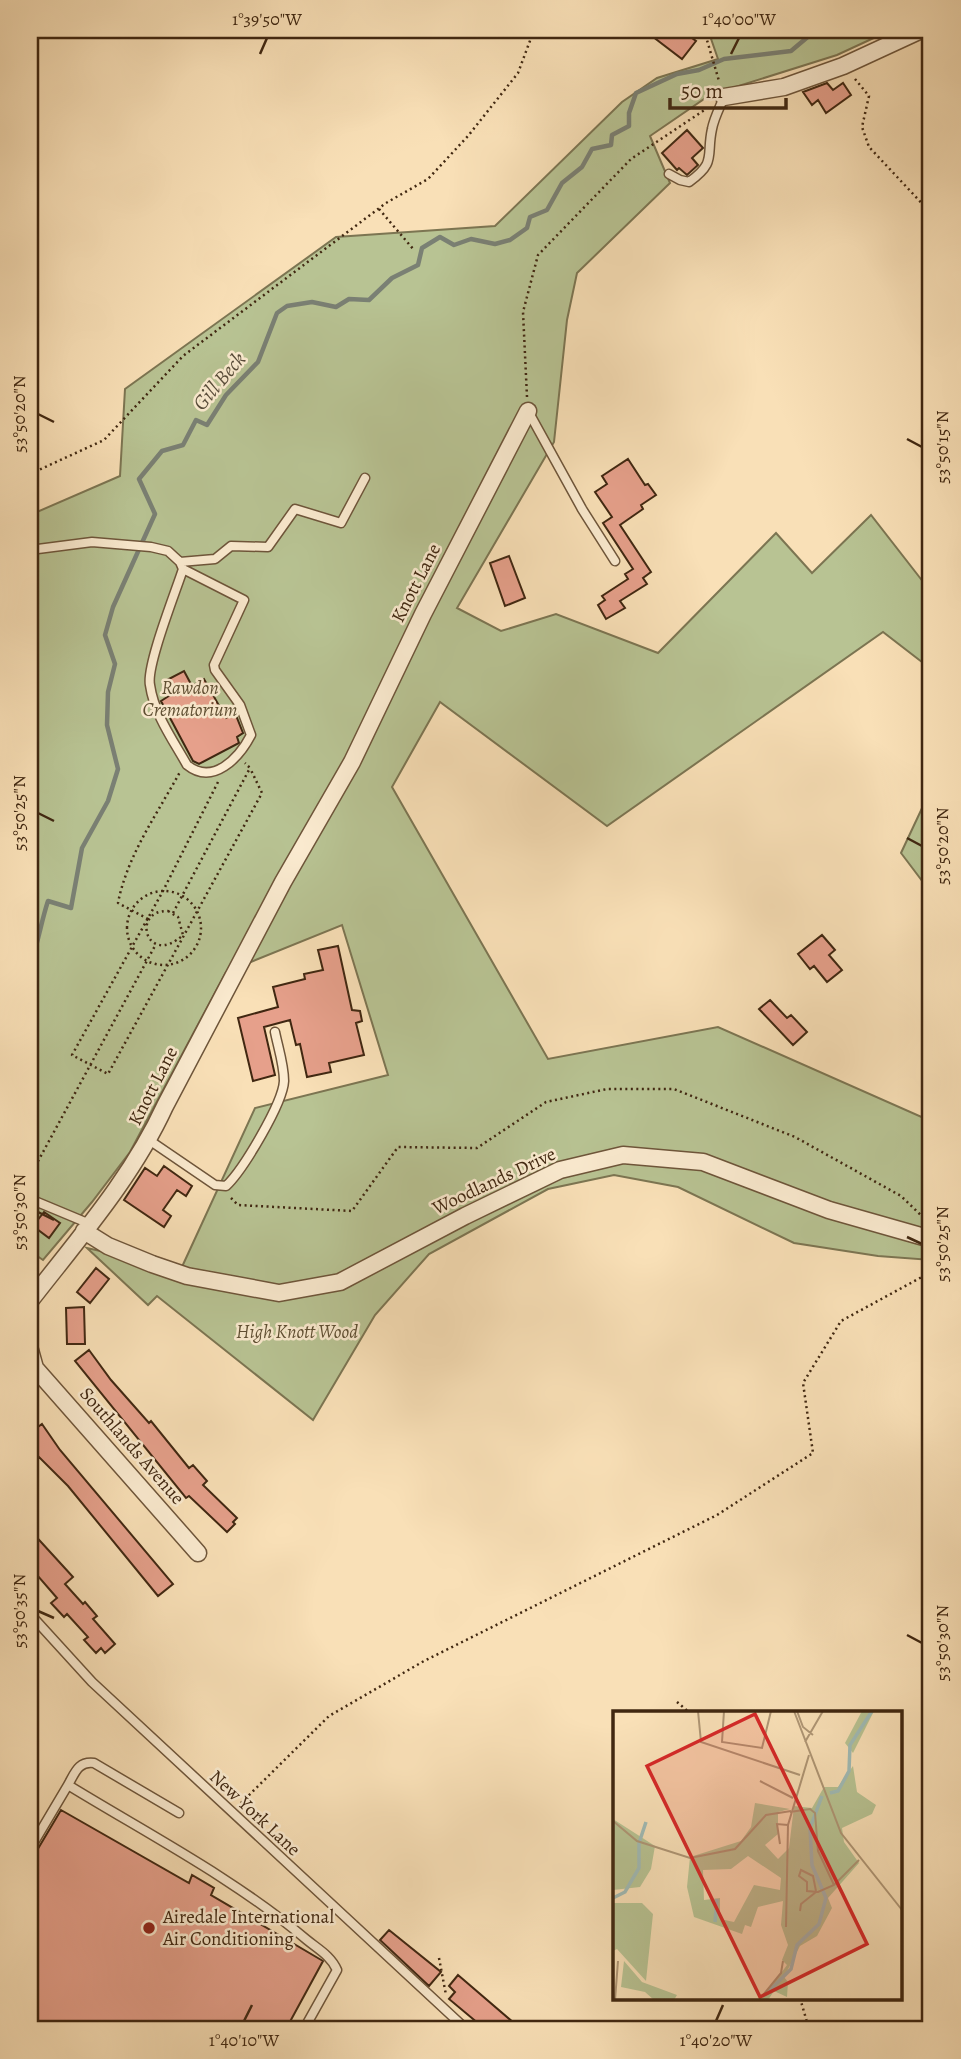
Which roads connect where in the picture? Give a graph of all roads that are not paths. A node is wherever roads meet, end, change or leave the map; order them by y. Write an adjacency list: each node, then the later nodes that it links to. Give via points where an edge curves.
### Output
1 (921, 30): 2 (street, via 784,87)
2 (724, 97): 3 (lane, via 713,126 708,164 689,181)
3 (669, 174)
4 (528, 411): 7 (lane); 11 (street, Knott Lane, via 352,762 283,882)
5 (365, 478): 8 (lane, via 341,523 295,509 268,547 231,546 215,559)
6 (30, 550): 8 (lane, via 92,542 151,547 168,551); 9 (lane)
7 (614, 561)
8 (182, 566): 8 (lane, via 244,600 214,665 251,730 238,755 216,772 194,770 186,761 155,707 149,682)
9 (30, 728)
10 (275, 1032): 11 (lane, via 284,1080 281,1098 226,1186 215,1185)
11 (149, 1140): 13 (street, Knott Lane)
12 (30, 1199): 13 (lane)
13 (87, 1228): 14 (street, Woodlands Drive, via 107,1246 187,1276 279,1293 340,1282 561,1170 623,1155 703,1162 829,1210); 15 (street, Knott Lane)
14 (931, 1239)
15 (30, 1301)
16 (30, 1350): 17 (street, Southlands Avenue)
17 (32, 1367): 18 (street, Southlands Avenue)
18 (198, 1553)
19 (30, 1614): 24 (lane, New York Lane, via 92,1682)
20 (68, 1785): 21 (lane, via 79,1766 94,1763); 22 (lane); 23 (lane, via 214,1874 333,1960 337,1970)
21 (179, 1813)
22 (30, 1849)
23 (304, 2029)
24 (466, 2029)

